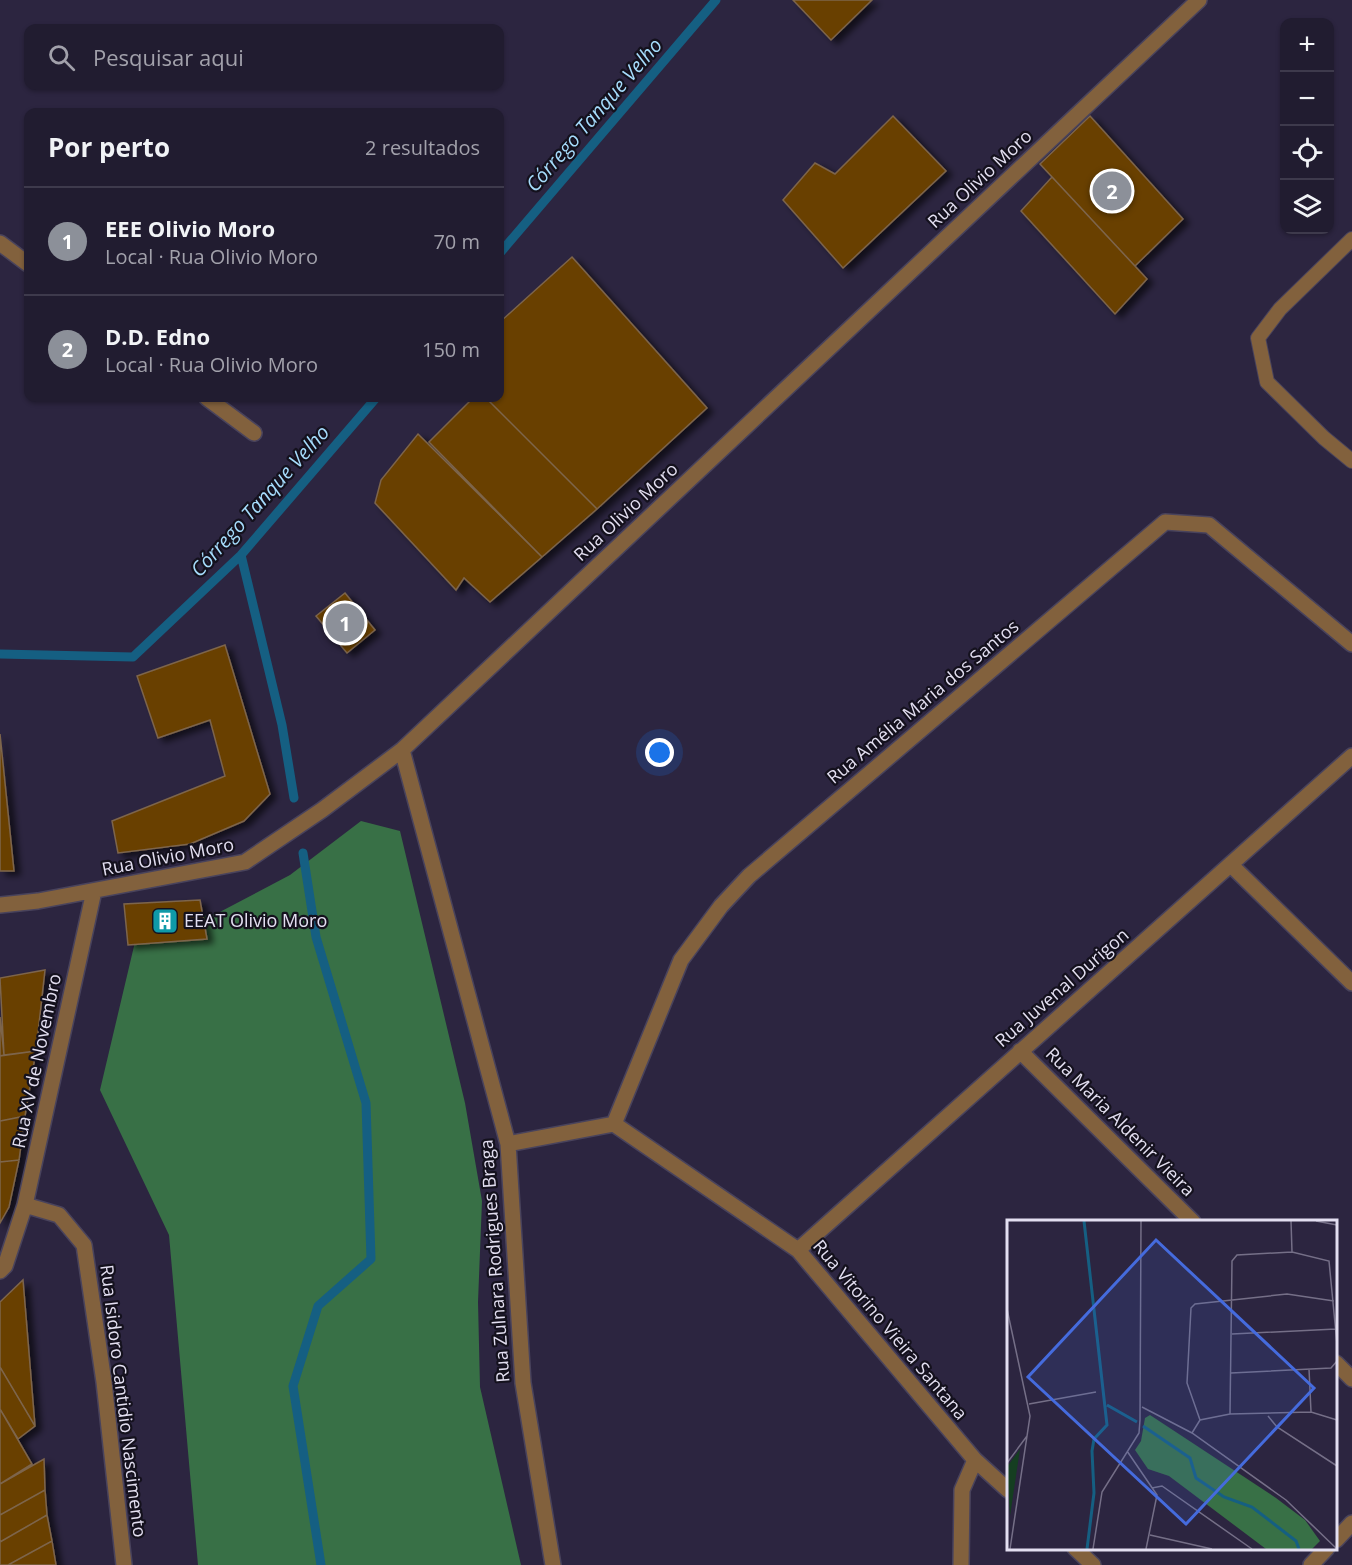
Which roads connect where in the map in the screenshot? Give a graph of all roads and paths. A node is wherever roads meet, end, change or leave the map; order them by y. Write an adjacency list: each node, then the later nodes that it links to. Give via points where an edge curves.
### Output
1 (1199, 0): 9 (street, Rua Olivio Moro)
2 (1352, 239): 7 (lane, via 1280,309 1258,338 1267,382)
3 (0, 243): 4 (street)
4 (24, 261)
5 (212, 402): 6 (street)
6 (254, 433)
7 (1352, 461)
8 (1352, 644): 16 (street, Rua Amélia Maria dos Santos, via 1209,525 1165,522 749,876 721,906 681,960)
9 (402, 750): 12 (street, Rua Olivio Moro, via 245,862); 17 (street, Rua Zulnara Rodrigues Braga)
10 (1352, 756): 11 (street, Rua Juvenal Durigon)
11 (1232, 866): 14 (street); 15 (street, Rua Juvenal Durigon)
12 (94, 891): 13 (street, Rua Olivio Moro); 18 (street, Rua XV de Novembro)
13 (0, 905)
14 (1352, 983)
15 (1020, 1051): 19 (street, Rua Maria Aldenir Vieira); 20 (street, Rua Juvenal Durigon)
16 (614, 1124): 17 (street); 20 (street, Rua Vitorino Vieira Santana)
17 (508, 1144): 31 (street, Rua Zulnara Rodrigues Braga, via 523,1383)
18 (25, 1205): 21 (street, Rua XV de Novembro); 30 (street, Rua Isidoro Cantidio Nascimento, via 59,1215 84,1245)
19 (1191, 1220)
20 (798, 1250): 24 (street, Rua Vitorino Vieira Santana)
21 (0, 1271)
22 (1337, 1365): 23 (street)
23 (1352, 1379)
24 (975, 1460): 25 (street, Rua Vitorino Vieira Santana); 32 (street, via 962,1490)
25 (1007, 1489)
26 (1352, 1522): 27 (street)
27 (1337, 1538)
28 (1076, 1550): 33 (street)
29 (1325, 1550): 34 (street)
30 (124, 1565)
31 (553, 1565)
32 (961, 1565)
33 (1093, 1565)
34 (1311, 1565)

